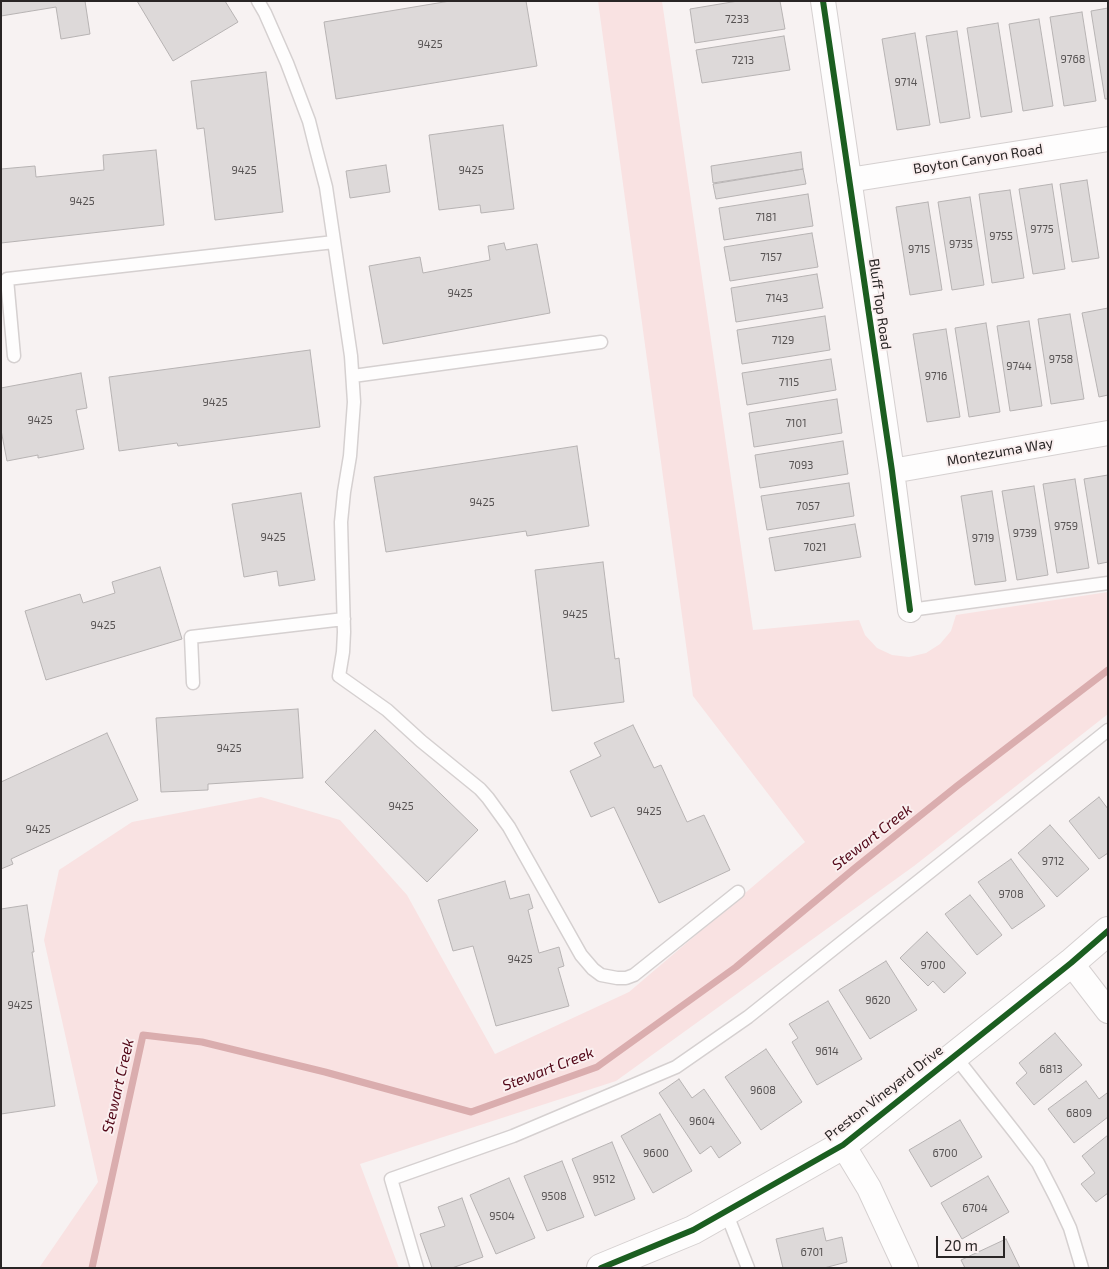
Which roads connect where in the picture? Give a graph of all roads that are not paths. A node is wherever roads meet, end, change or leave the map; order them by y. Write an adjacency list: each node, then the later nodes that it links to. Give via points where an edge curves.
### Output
1 (258, 1): 5 (lane, via 309,121 326,187)
2 (823, 1): 4 (street, Bluff Top Road)
3 (1108, 139): 4 (street, Boyton Canyon Road)
4 (849, 180): 10 (street, Bluff Top Road)
5 (334, 242): 7 (lane, via 7,279); 8 (lane)
6 (601, 342): 8 (lane)
7 (14, 356)
8 (353, 376): 13 (lane, via 352,438 341,522)
9 (1108, 433): 10 (street, Montezuma Way)
10 (892, 471): 12 (street, Bluff Top Road)
11 (1108, 583): 12 (lane)
12 (910, 610)
13 (344, 619): 14 (lane, via 191,637); 16 (lane, via 339,676 387,710 484,793 509,827 581,955 601,975 617,978 634,975)
14 (193, 683)
15 (1108, 730): 23 (lane, via 748,1017 676,1066 513,1136 390,1179)
16 (738, 892)
17 (1108, 931): 18 (street, Preston Vineyard Drive)
18 (1071, 963): 19 (street); 20 (street, Preston Vineyard Drive)
19 (1108, 1010)
20 (954, 1054): 21 (street, Preston Vineyard Drive); 27 (lane, via 1038,1163 1070,1228)
21 (842, 1145): 22 (street, Preston Vineyard Drive); 26 (street, via 869,1188)
22 (726, 1212): 24 (street, Preston Vineyard Drive, via 693,1230); 25 (lane)
23 (417, 1268)
24 (602, 1268)
25 (748, 1268)
26 (906, 1268)
27 (1082, 1268)

